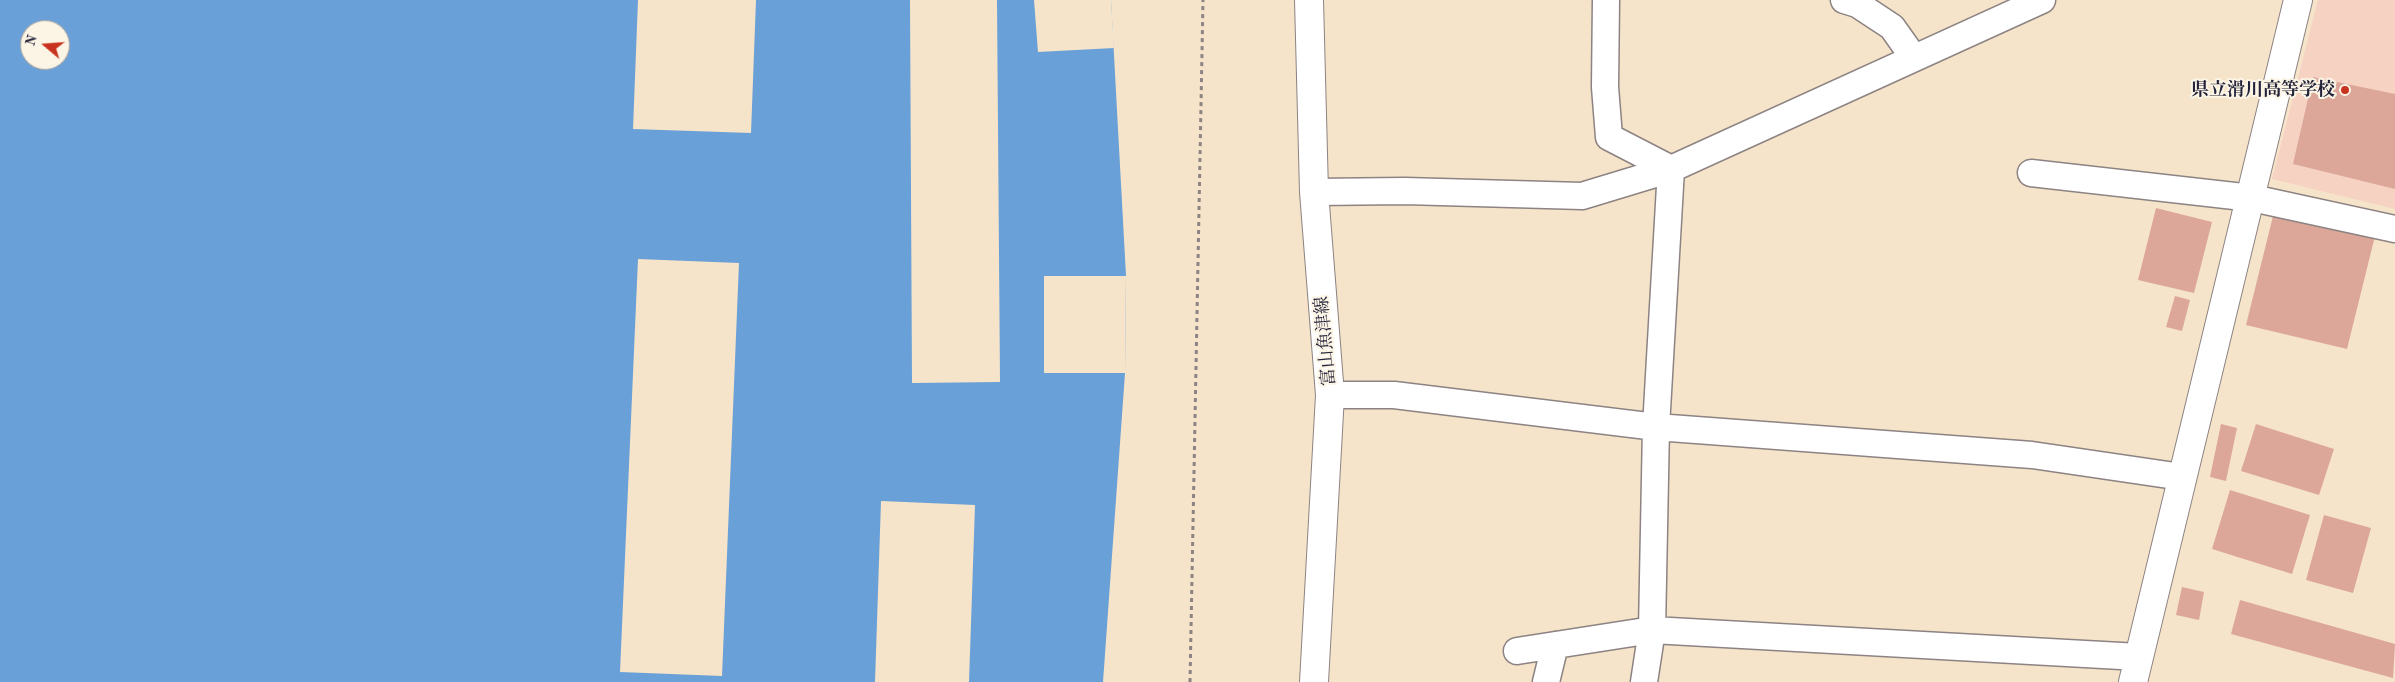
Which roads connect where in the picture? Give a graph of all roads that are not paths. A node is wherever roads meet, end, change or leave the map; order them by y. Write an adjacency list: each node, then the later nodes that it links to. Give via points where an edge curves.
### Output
1 (1309, 0): 9 (main road, 富山魚津線)
2 (1606, 0): 7 (street, via 1604,87 1609,137)
3 (1844, 0): 6 (street, via 1857,4 1892,27)
4 (2042, 0): 6 (street)
5 (2298, 0): 10 (main road)
6 (1914, 58): 7 (street)
7 (1671, 168): 9 (street, via 1582,196); 13 (street)
8 (2031, 173): 10 (street)
9 (1314, 192): 12 (main road, 富山魚津線)
10 (2252, 198): 11 (street); 14 (main road)
11 (2395, 229)
12 (1330, 395): 13 (street, via 1394,395); 19 (main road, 富山魚津線)
13 (1656, 426): 14 (street, via 2032,455); 15 (street)
14 (2182, 477): 18 (main road)
15 (1652, 630): 16 (street); 18 (street); 21 (street)
16 (1555, 645): 17 (street); 20 (street)
17 (1517, 651)
18 (2136, 670)
19 (1314, 682)
20 (1546, 682)
21 (1644, 682)

